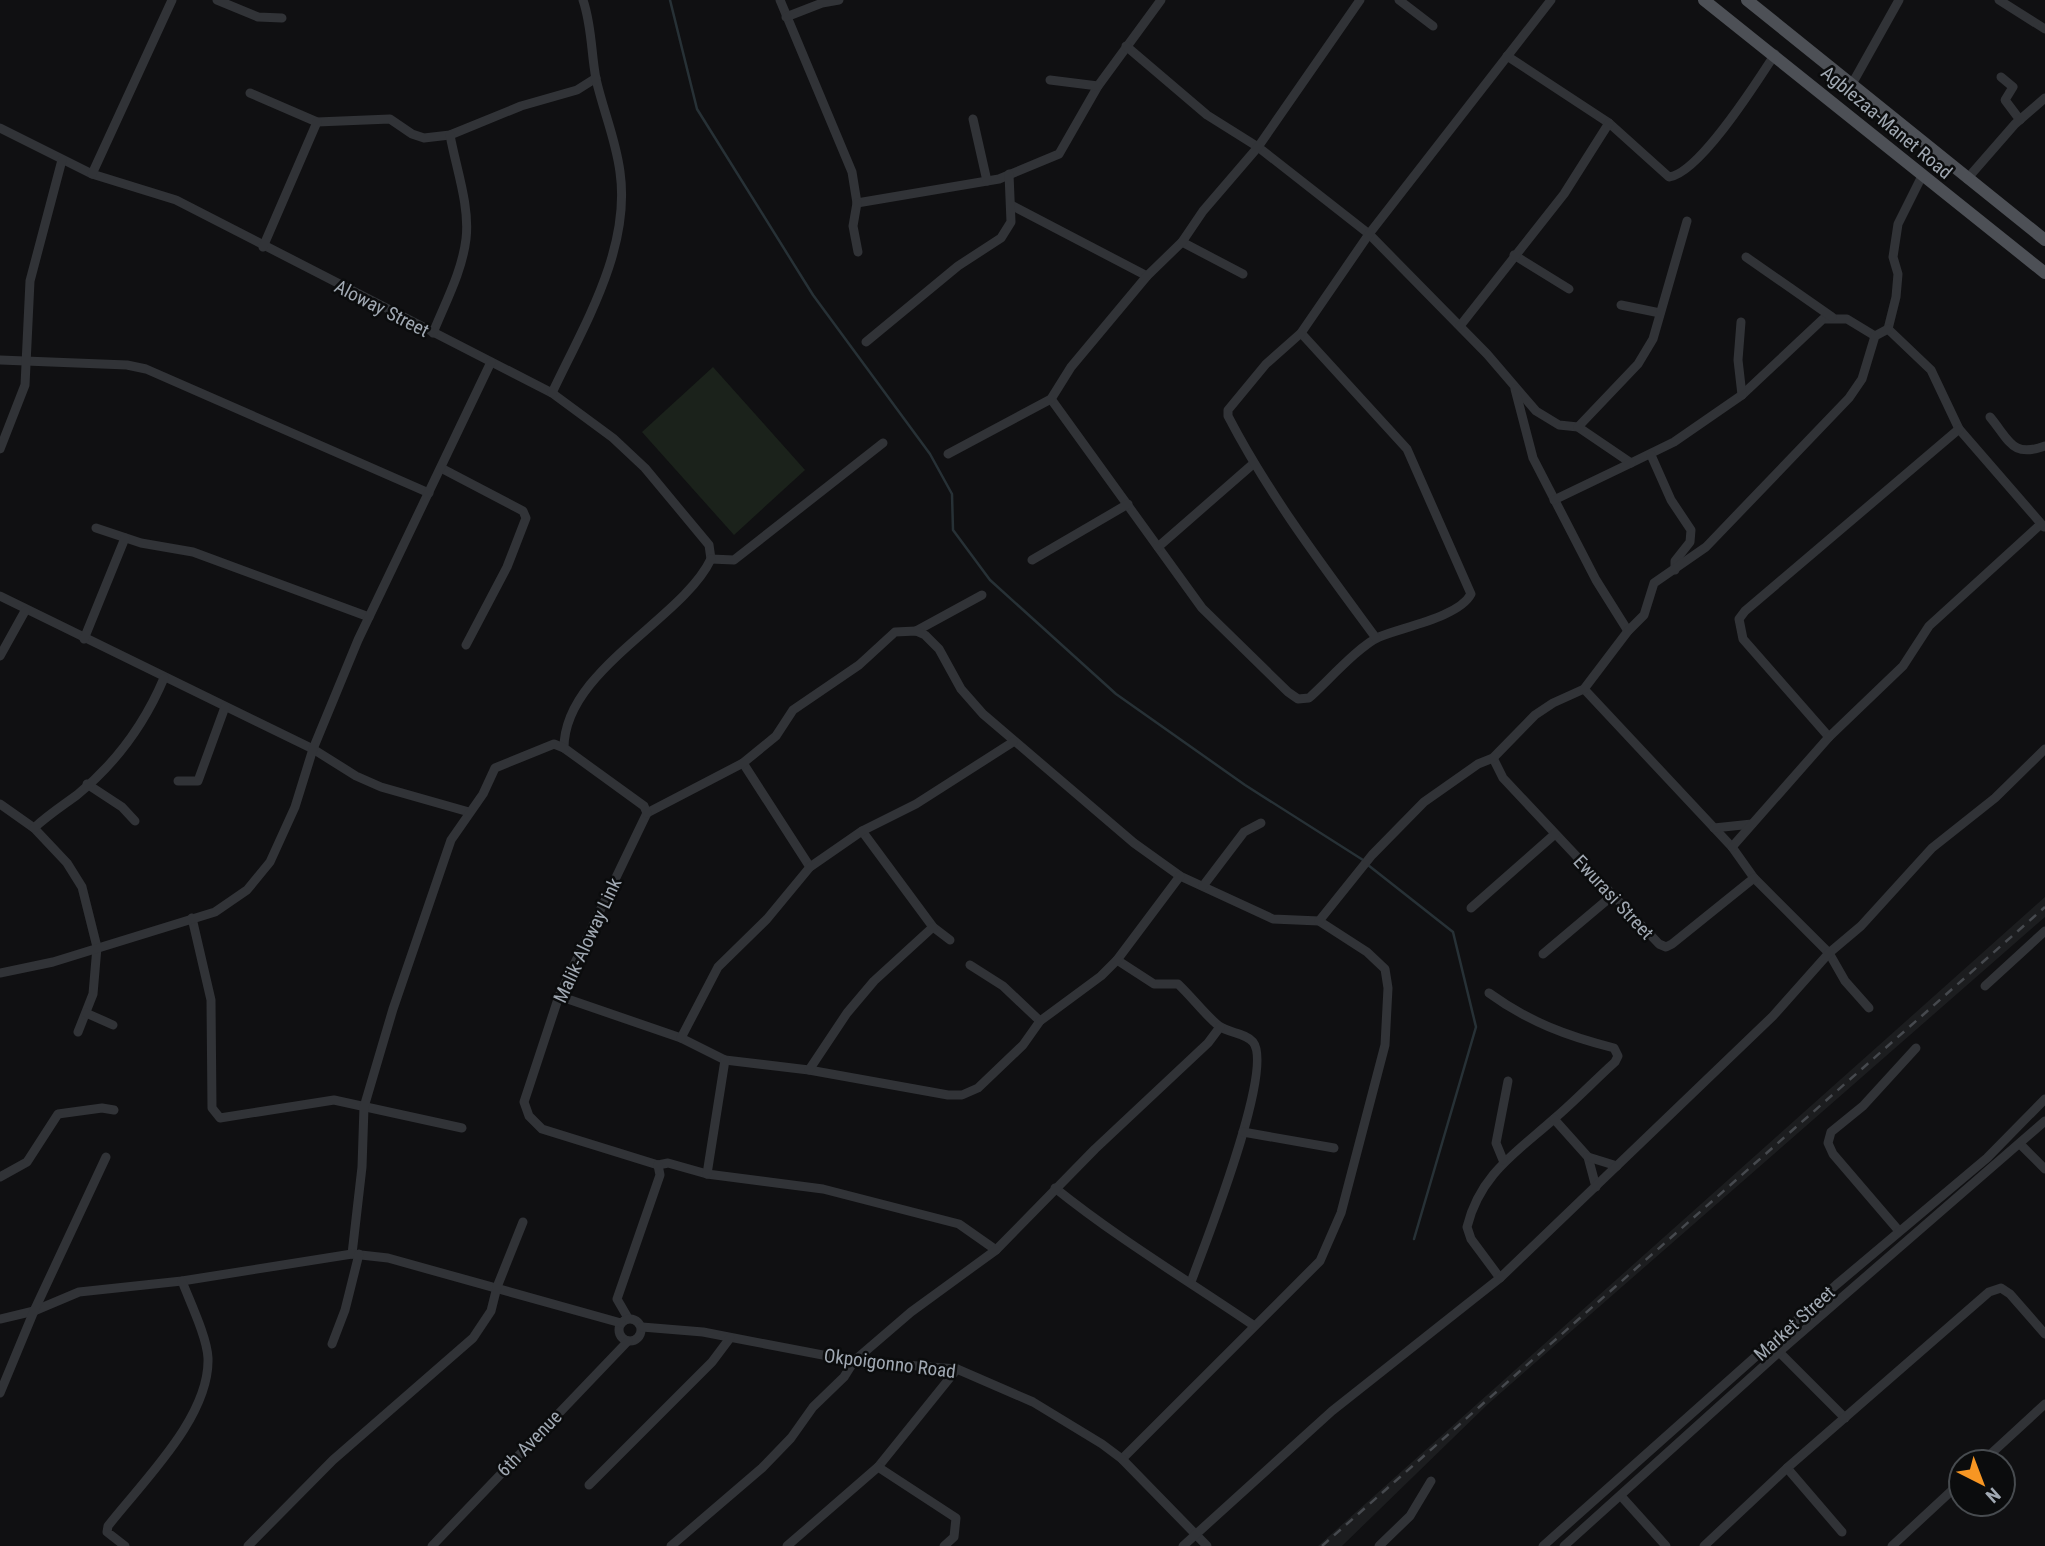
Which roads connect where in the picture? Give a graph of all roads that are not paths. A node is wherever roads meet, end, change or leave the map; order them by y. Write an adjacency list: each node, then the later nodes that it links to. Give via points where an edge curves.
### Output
1 (172, 0): 36 (street)
2 (217, 0): 15 (street, via 258,17)
3 (583, 0): 21 (street)
4 (780, 0): 14 (street)
5 (839, 0): 14 (street)
6 (1161, 0): 18 (street)
7 (1360, 0): 34 (street)
8 (1399, 0): 16 (street)
9 (1551, 0): 20 (street)
10 (1704, 0): 19 (main road, Agblezaa-Manet Road)
11 (1748, 0): 24 (main road, Agblezaa-Manet Road)
12 (1899, 0): 24 (street)
13 (1999, 0): 17 (street)
14 (786, 16): 41 (street, via 852,172)
15 (282, 18)
16 (1433, 26)
17 (2045, 29)
18 (1126, 46): 25 (street); 34 (street, via 1207,115)
19 (1775, 54): 31 (street, via 1727,125 1674,176 1664,173); 38 (main road, Agblezaa-Manet Road)
20 (1507, 56): 31 (street); 44 (street)
21 (596, 78): 33 (street, via 577,90 521,106); 69 (street, via 620,170 623,210 592,307)
22 (2001, 78): 29 (street, via 2013,87 2005,100)
23 (1050, 80): 25 (street)
24 (1853, 84): 39 (main road, Agblezaa-Manet Road)
25 (1098, 86): 37 (street, via 1059,155)
26 (250, 93): 30 (street)
27 (2045, 98): 29 (street)
28 (973, 119): 40 (street)
29 (2020, 120): 39 (street)
30 (317, 122): 33 (street, via 390,119 424,138); 47 (street)
31 (1609, 123): 49 (street, via 1564,194)
32 (0, 128): 35 (street, Aloway Street)
33 (450, 135): 61 (street, via 466,238 456,278)
34 (1258, 147): 44 (street); 46 (street)
35 (62, 160): 36 (street, Aloway Street); 66 (street, via 30,281)
36 (92, 174): 47 (street, Aloway Street, via 176,200)
37 (1009, 174): 40 (street); 42 (street)
38 (1922, 176): 51 (main road, Agblezaa-Manet Road); 60 (street, via 1898,224 1896,297)
39 (1967, 179): 45 (main road, Agblezaa-Manet Road)
40 (987, 181): 41 (street)
41 (857, 203): 48 (street, via 853,226)
42 (1011, 205): 53 (street); 64 (street, via 1011,222 1002,238 958,266)
43 (1688, 221): 56 (street)
44 (1369, 234): 59 (street); 62 (street)
45 (2045, 240)
46 (1182, 242): 52 (street); 53 (street)
47 (263, 247): 61 (street, Aloway Street)
48 (858, 252)
49 (1514, 255): 54 (street); 59 (street)
50 (1746, 257): 57 (street)
51 (2045, 273)
52 (1243, 274)
53 (1147, 276): 71 (street, via 1071,366)
54 (1569, 289)
55 (1620, 305): 56 (street)
56 (1660, 313): 73 (street, via 1653,339 1638,364)
57 (1832, 317): 63 (street, via 1847,319); 70 (street, via 1813,326)
58 (1741, 322): 70 (street, via 1738,360)
59 (1460, 326): 68 (street)
60 (1888, 329): 63 (street); 74 (street, via 1931,370)
61 (433, 333): 67 (street, Aloway Street)
62 (1301, 333): 81 (street, via 1230,404 1227,416); 99 (street, via 1407,449 1470,588 1462,605)
63 (1875, 336): 92 (street, via 1862,379 1849,398 1706,547)
64 (866, 342)
65 (0, 360): 66 (street)
66 (26, 361): 77 (street, via 25,385); 83 (street, via 146,369)
67 (491, 362): 69 (street, Aloway Street); 82 (street)
68 (1513, 384): 73 (street, via 1548,420); 84 (street, via 1533,458)
69 (552, 393): 90 (street, Aloway Street, via 645,468 709,545)
70 (1742, 395): 79 (street)
71 (1051, 399): 78 (street); 85 (street)
72 (1990, 417): 76 (street, via 2020,451 2028,453)
73 (1578, 427): 80 (street)
74 (1959, 429): 86 (street); 106 (street, via 1739,619 1743,639)
75 (883, 443): 90 (street, via 734,560)
76 (2045, 446)
77 (0, 449)
78 (948, 454)
79 (1651, 455): 80 (street); 92 (street, via 1671,500 1692,530 1690,541 1675,561)
80 (1631, 463): 84 (street)
81 (1253, 464): 89 (street); 99 (street)
82 (440, 468): 83 (street); 101 (street, via 523,511 526,518 507,567)
83 (429, 493): 96 (street)
84 (1554, 500): 98 (street)
85 (1128, 504): 89 (street); 91 (street)
86 (2043, 526): 106 (street, via 1929,626 1903,666)
87 (96, 528): 88 (street)
88 (125, 538): 96 (street, via 193,552); 100 (street)
89 (1158, 547): 99 (street, via 1202,608 1298,699 1309,698)
90 (711, 559): 108 (street, via 703,575 597,677 571,718)
91 (1032, 560)
92 (1675, 570): 98 (street, via 1654,583 1644,615)
93 (982, 595): 97 (street)
94 (0, 596): 95 (street)
95 (25, 611): 100 (street); 102 (street)
96 (369, 617): 109 (street)
97 (916, 631): 107 (street, via 939,649 961,689); 112 (street, via 895,632 859,665 793,710 776,736)
98 (1628, 631): 104 (street)
99 (1376, 638)
100 (83, 639): 103 (street)
101 (466, 645)
102 (0, 656)
103 (164, 678): 105 (street); 114 (street, via 148,715)
104 (1584, 689): 111 (street, via 1535,715); 122 (street)
105 (225, 707): 109 (street); 113 (street, via 198,781)
106 (1829, 737): 120 (street)
107 (1013, 742): 123 (street, via 916,804); 127 (street, via 1134,844)
108 (564, 748): 116 (street, via 554,744 495,768); 117 (street, via 644,806)
109 (313, 749): 116 (street, via 382,788); 132 (street, via 295,807 270,862 247,890 215,912)
110 (2045, 749): 138 (street, via 1995,798 1932,848 1861,926)
111 (1493, 758): 124 (street, Ewurasi Street, via 1503,778); 133 (street, via 1431,797 1357,871)
112 (743, 763): 117 (street); 126 (street)
113 (178, 781)
114 (87, 785): 118 (street); 121 (street)
115 (0, 804): 121 (street)
116 (469, 812): 158 (street, via 451,840)
117 (647, 813): 145 (street, Malik-Aloway Link)
118 (135, 821)
119 (1261, 823): 129 (street, via 1244,832)
120 (1752, 824): 122 (street); 125 (street)
121 (34, 828): 137 (street, via 78,877)
122 (1714, 828): 125 (street)
123 (862, 831): 126 (street); 134 (street)
124 (1555, 834): 130 (street, Ewurasi Street); 131 (street)
125 (1732, 847): 128 (street)
126 (810, 867): 152 (street, via 767,919 718,967)
127 (1180, 876): 129 (street); 140 (street)
128 (1754, 878): 130 (street, Ewurasi Street, via 1666,947); 138 (street)
129 (1203, 886): 133 (street, via 1273,919)
130 (1613, 895): 139 (street)
131 (1471, 908)
132 (192, 918): 137 (street); 158 (street, via 211,1000 215,1114 228,1120 334,1100)
133 (1319, 921): 187 (street, via 1385,969 1385,1045 1340,1213 1320,1261)
134 (933, 927): 136 (street); 155 (street, via 874,981)
135 (2045, 931): 143 (street)
136 (950, 940)
137 (97, 947): 142 (street); 147 (street, via 93,995)
138 (1829, 953): 146 (street, via 1845,981); 170 (street, via 1773,1016)
139 (1543, 954)
140 (1117, 960): 148 (street); 150 (street, via 1154,984 1178,985)
141 (970, 965): 148 (street, via 1003,986)
142 (0, 973)
143 (1985, 986)
144 (1489, 993): 160 (street, via 1541,1026 1617,1052 1615,1062)
145 (559, 996): 152 (street); 169 (street, Malik-Aloway Link, via 524,1101 530,1116 542,1129)
146 (1869, 1008)
147 (86, 1013): 149 (street); 151 (street)
148 (1040, 1021): 155 (street, via 995,1072 962,1095)
149 (113, 1025)
150 (1220, 1027): 163 (street, via 1251,1040 1258,1050); 175 (street)
151 (78, 1032)
152 (681, 1038): 154 (street)
153 (1916, 1048): 177 (street, via 1863,1106 1831,1132 1828,1143)
154 (725, 1060): 155 (street); 172 (street)
155 (809, 1070)
156 (1508, 1081): 168 (street, via 1496,1143)
157 (2045, 1099): 177 (street, Market Street, via 1987,1158)
158 (364, 1107): 162 (street); 179 (street)
159 (114, 1110): 173 (street, via 58,1114 27,1162)
160 (1554, 1119): 167 (street); 168 (street)
161 (2045, 1121): 164 (street, Market Street)
162 (462, 1128)
163 (1243, 1132): 165 (street); 182 (street)
164 (2020, 1143): 171 (street); 193 (street, Market Street)
165 (1334, 1148)
166 (106, 1157): 184 (street)
167 (1588, 1157): 170 (street); 174 (street)
168 (1503, 1160): 180 (street, via 1479,1196 1467,1227)
169 (658, 1165): 172 (street, Malik-Aloway Link, via 668,1163); 186 (street, via 660,1175 617,1299)
170 (1617, 1166): 174 (street)
171 (2045, 1169)
172 (707, 1174): 178 (street, Malik-Aloway Link, via 823,1189 959,1224)
173 (0, 1177)
174 (1596, 1187): 180 (street)
175 (1055, 1188): 178 (street); 182 (street, via 1103,1227)
176 (523, 1222): 183 (street)
177 (1899, 1231): 218 (street, Market Street)
178 (996, 1250): 194 (street, via 911,1312)
179 (355, 1254): 181 (street); 183 (street); 192 (street, via 345,1310)
180 (1500, 1278): 208 (street, via 1332,1411)
181 (182, 1281): 184 (street, via 79,1292); 209 (street, via 208,1355 206,1383 192,1416 108,1526 107,1532)
182 (1191, 1282): 187 (street)
183 (497, 1287): 186 (street); 210 (street, via 491,1311 473,1338 333,1460)
184 (34, 1311): 185 (street); 196 (street)
185 (0, 1319)
186 (624, 1321): 188 (street, via 639,1322); 191 (street, via 620,1334)
187 (1253, 1325): 200 (street)
188 (642, 1327): 190 (street, Okpoigonno Road); 191 (street, 6th Avenue, via 640,1336)
189 (2045, 1334): 198 (street, via 2010,1294 2001,1288 1989,1292)
190 (730, 1338): 194 (street, Okpoigonno Road); 204 (street, via 712,1362)
191 (628, 1341): 211 (street, 6th Avenue)
192 (332, 1344)
193 (1779, 1352): 198 (street); 206 (street, Market Street)
194 (854, 1361): 195 (street, Okpoigonno Road); 212 (street, via 762,1468)
195 (957, 1369): 200 (street, Okpoigonno Road, via 1033,1402); 201 (street)
196 (0, 1393)
197 (2045, 1404): 199 (street)
198 (1845, 1418): 202 (street)
199 (1997, 1448)
200 (1122, 1459): 208 (street, Okpoigonno Road)
201 (878, 1467): 213 (street); 214 (street, via 956,1518 954,1537)
202 (1787, 1468): 207 (street); 221 (street)
203 (1431, 1481): 217 (street, via 1410,1516)
204 (589, 1485)
205 (1947, 1495): 222 (street)
206 (1621, 1496): 219 (street, Market Street); 220 (street)
207 (1842, 1532)
208 (1196, 1534): 215 (street); 216 (street, Okpoigonno Road)
209 (125, 1546)
210 (248, 1546)
211 (432, 1546)
212 (671, 1546)
213 (787, 1546)
214 (944, 1546)
215 (1183, 1546)
216 (1207, 1546)
217 (1379, 1546)
218 (1543, 1546)
219 (1564, 1546)
220 (1666, 1546)
221 (1704, 1546)
222 (1892, 1546)

